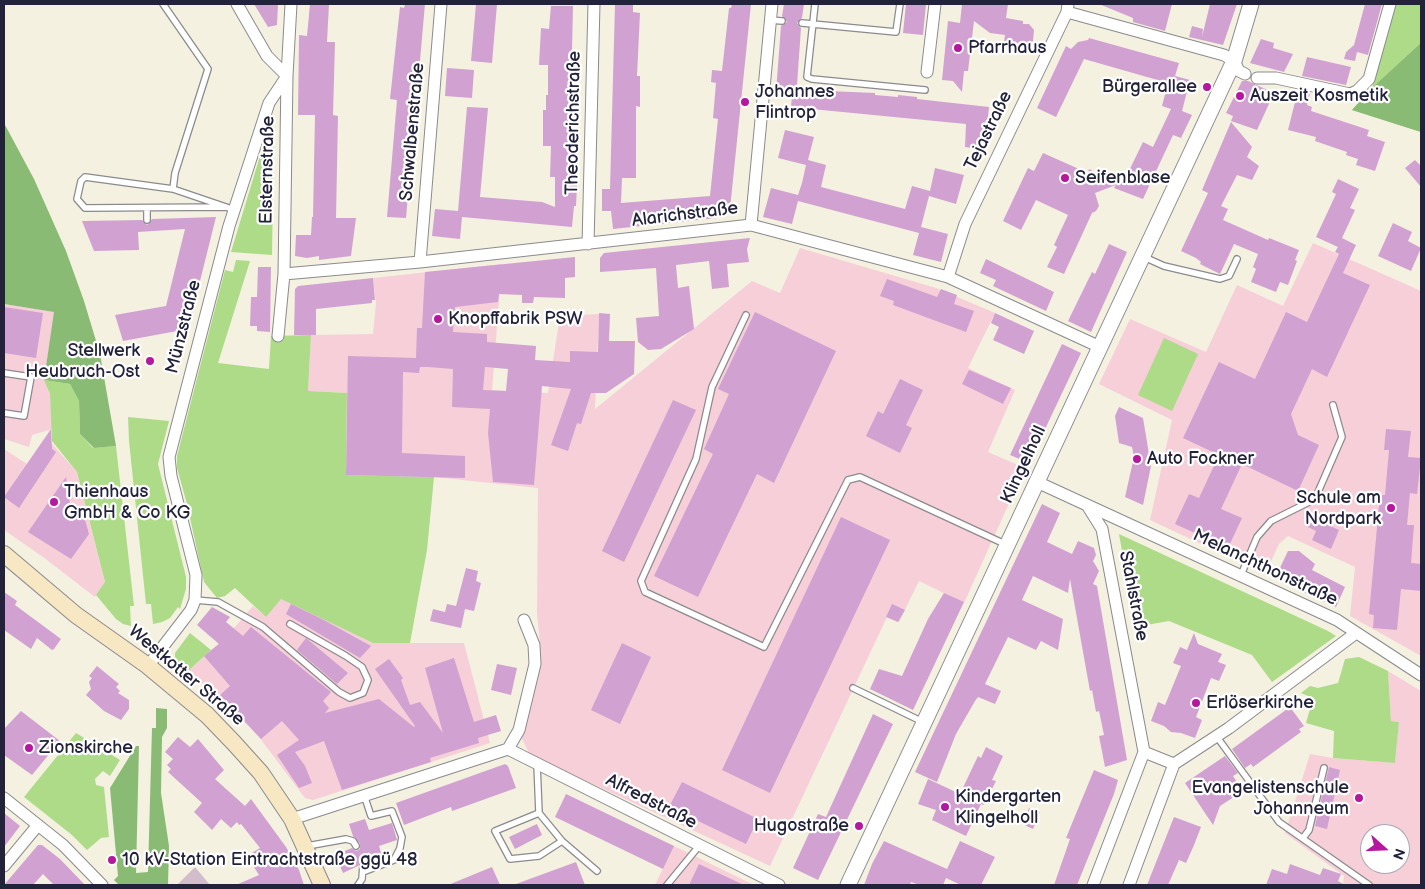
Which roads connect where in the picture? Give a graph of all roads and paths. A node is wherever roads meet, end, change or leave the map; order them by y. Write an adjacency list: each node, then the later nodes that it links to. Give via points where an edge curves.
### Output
1 (163, 4): 21 (lane, via 208,68)
2 (237, 4): 18 (street, via 267,56)
3 (291, 4): 18 (street, Elsternstraße)
4 (441, 4): 29 (street, Schwalbenstraße)
5 (594, 4): 26 (street, Theoderichstraße)
6 (772, 4): 25 (street, via 776,20)
7 (815, 4): 14 (lane)
8 (900, 4): 14 (lane, via 896,32)
9 (935, 4): 16 (street)
10 (1251, 4): 15 (street, Klingelholl)
11 (1390, 4): 19 (street, via 1369,79 1357,91 1350,94 1276,78)
12 (1067, 8): 15 (street); 31 (street, Tejastraße, via 965,224)
13 (802, 22): 14 (lane)
14 (813, 24): 20 (lane, via 808,76 812,79)
15 (1234, 60): 17 (street, via 1239,71); 27 (street, Klingelholl)
16 (927, 72)
17 (1245, 74)
18 (287, 76): 22 (street, Münzstraße, via 268,103); 30 (street, Elsternstraße)
19 (1257, 78)
20 (925, 90)
21 (173, 189): 22 (lane); 23 (lane, via 85,177 78,189 77,199 85,208)
22 (230, 208): 23 (lane); 43 (street, Münzstraße, via 169,457 196,575)
23 (147, 209): 24 (lane)
24 (147, 220)
25 (751, 225): 26 (street, Alarichstraße); 31 (street, Alarichstraße)
26 (588, 244): 29 (street, Alarichstraße)
27 (1142, 257): 28 (lane, via 1164,266 1220,279 1229,276); 34 (street, Klingelholl)
28 (1237, 259)
29 (420, 262): 30 (street, Alarichstraße)
30 (284, 274): 33 (street, Elsternstraße)
31 (948, 277): 34 (street, Alarichstraße)
32 (746, 315): 40 (lane, via 712,387 696,459 641,581 645,592 764,647 848,480 860,477)
33 (278, 336)
34 (1100, 347): 38 (street, Klingelholl)
35 (4, 373): 37 (lane, via 31,377 24,416)
36 (1333, 405): 42 (lane, via 1342,437 1315,499 1271,521 1257,537)
37 (4, 413)
38 (1037, 482): 39 (street); 40 (street, Klingelholl)
39 (1087, 506): 42 (street, Melanchthonstraße); 53 (street, Stahlstraße, via 1102,529)
40 (1007, 545): 50 (street, Klingelholl)
41 (4, 554): 47 (main road, Westkotter Straße, via 76,615)
42 (1241, 575): 46 (street, Melanchthonstraße)
43 (195, 600): 45 (lane, via 218,602 263,627 339,692 350,698 363,693 368,680 362,667); 47 (street, Münzstraße, via 191,610)
44 (524, 620): 52 (street, via 534,645 535,664 518,730)
45 (290, 624)
46 (1356, 632): 48 (street, Melanchthonstraße); 51 (street)
47 (148, 666): 60 (main road, Westkotter Straße, via 207,715 234,743 261,773)
48 (1421, 675)
49 (853, 688): 50 (lane)
50 (924, 722): 76 (street, Klingelholl)
51 (1217, 737): 55 (street); 62 (lane, via 1279,822)
52 (508, 749): 54 (street, Alfredstraße); 57 (street)
53 (1144, 752): 55 (street); 77 (street)
54 (537, 764): 59 (lane); 66 (street, Alfredstraße)
55 (1174, 764): 78 (street)
56 (1324, 768): 62 (lane, via 1309,830)
57 (364, 795): 60 (street); 70 (lane, via 371,816 392,812 402,837 394,860)
58 (4, 798): 61 (street)
59 (539, 813): 63 (lane); 63 (lane, via 495,831 510,859 539,856)
60 (292, 819): 64 (main road, Westkotter Straße)
61 (38, 825): 68 (street); 71 (street, via 63,845)
62 (1303, 838): 79 (lane)
63 (562, 842): 69 (lane)
64 (306, 846): 65 (lane, via 346,839); 72 (main road, Westkotter Straße)
65 (356, 846)
66 (699, 846): 74 (lane); 75 (street, Alfredstraße)
67 (363, 864): 70 (lane)
68 (4, 866)
69 (597, 871)
70 (363, 872): 73 (lane)
71 (102, 885)
72 (322, 885)
73 (358, 885)
74 (667, 885)
75 (779, 885)
76 (848, 885)
77 (1094, 885)
78 (1129, 885)
79 (1368, 885)

